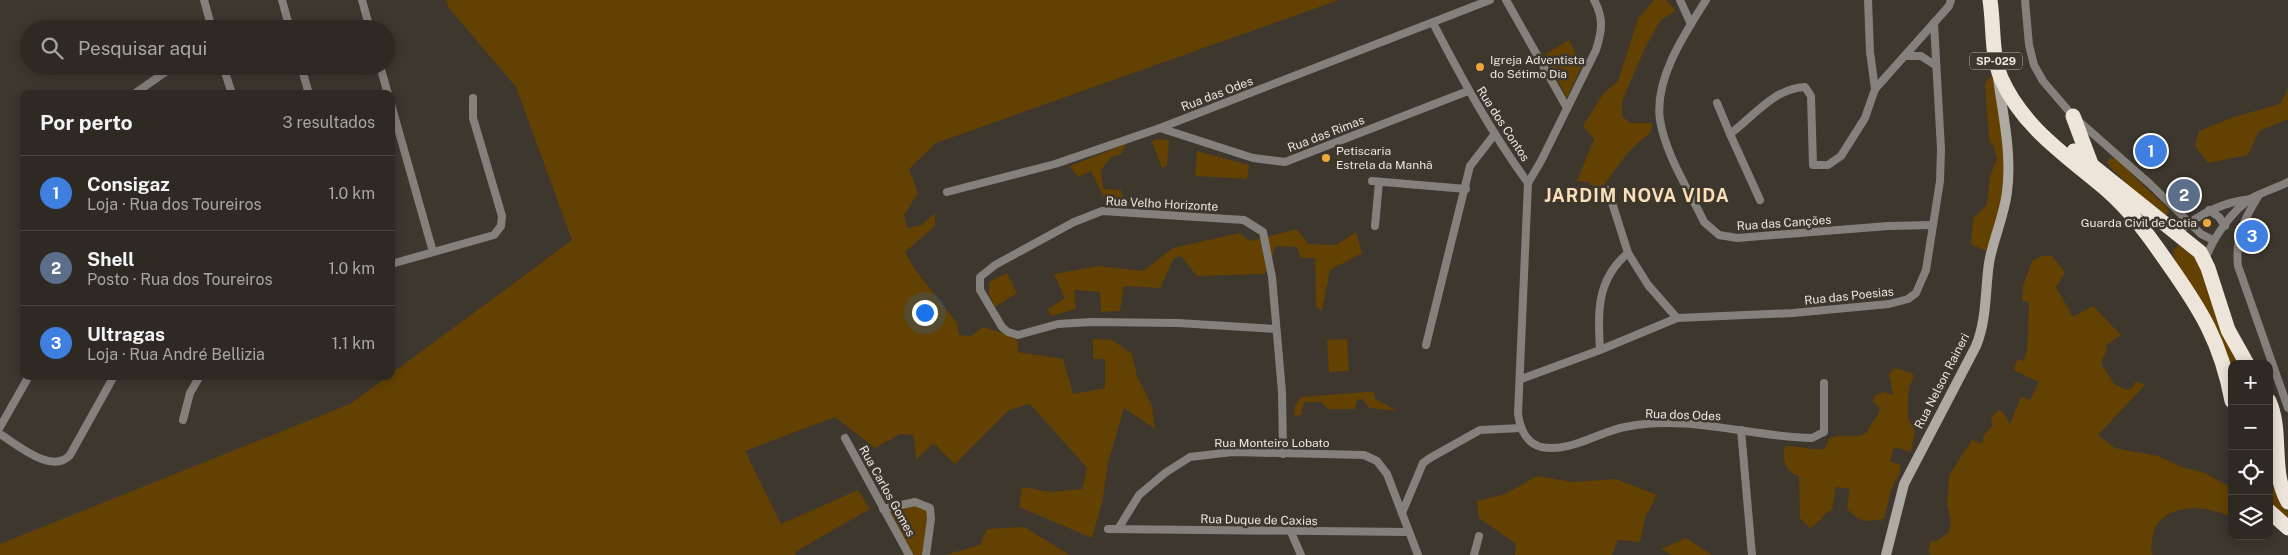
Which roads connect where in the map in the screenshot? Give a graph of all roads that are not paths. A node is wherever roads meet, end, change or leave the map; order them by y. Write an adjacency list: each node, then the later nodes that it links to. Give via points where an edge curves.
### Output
1 (204, 0): 14 (street)
2 (282, 0): 15 (street)
3 (362, 0): 16 (street)
4 (1490, 0): 17 (street, Rua das Odes)
5 (1506, 0): 35 (street)
6 (1594, 0): 35 (street, via 1601,13 1602,31 1596,50)
7 (1680, 0): 19 (street)
8 (1706, 0): 19 (street, Rua das Canções)
9 (1868, 0): 27 (street)
10 (1958, 0): 13 (street)
11 (2025, 0): 37 (street, via 2034,65 2043,81)
12 (1992, 1): 21 (highway, SP-029); 43 (highway, SP-029, via 2005,61 2020,98 2039,122)
13 (1950, 3): 18 (street)
14 (210, 20)
15 (288, 20)
16 (368, 20)
17 (1433, 23): 32 (street, Rua dos Contos); 40 (street, Rua das Odes)
18 (1934, 23): 20 (street); 22 (street, Rua das Poesias)
19 (1691, 24): 54 (street, Rua das Canções, via 1661,92 1660,120 1670,154 1704,222 1712,230 1737,238)
20 (1905, 56): 22 (street, via 1928,58); 27 (street)
21 (1996, 64): 36 (highway, SP-029); 39 (main road, Rua Nelson Raineri)
22 (1935, 65): 54 (street, Rua das Poesias, via 1941,149 1940,181)
23 (161, 75): 28 (street)
24 (227, 75): 29 (street)
25 (304, 75): 30 (street)
26 (383, 75): 31 (street)
27 (1875, 89): 41 (street, via 1865,118 1841,156 1828,165 1813,165 1811,96 1807,87 1798,87 1765,102)
28 (140, 90)
29 (231, 90)
30 (308, 90)
31 (387, 90)
32 (1468, 91): 40 (street, Rua das Rimas, via 1286,162 1253,158); 42 (street, Rua dos Contos)
33 (473, 98): 59 (street, via 473,118 502,216 501,226 494,236)
34 (1717, 103): 41 (street)
35 (1566, 108): 45 (street)
36 (2020, 113): 39 (main road); 61 (highway, SP-029, via 2136,218)
37 (2073, 116): 43 (highway); 53 (street)
38 (395, 118): 59 (street)
39 (2006, 124): 100 (main road, Rua Nelson Raineri, via 2007,190 1989,262 1980,336 1904,484)
40 (1160, 128): 48 (street, Rua das Odes, via 1055,164)
41 (1730, 134): 51 (street)
42 (1494, 135): 45 (street, Rua dos Contos); 46 (street, via 1470,166)
43 (2091, 164): 57 (highway, SP-029)
44 (2288, 182): 49 (street)
45 (1528, 183): 69 (street)
46 (1466, 189): 55 (street, via 1375,181); 66 (street)
47 (1608, 190): 60 (street)
48 (947, 192)
49 (2259, 195): 50 (street); 76 (street, via 2239,234 2238,266)
50 (2251, 199): 52 (street, via 2237,200); 56 (street)
51 (1760, 200)
52 (2209, 210): 53 (street); 56 (street, via 2219,217)
53 (2191, 222): 57 (street); 58 (street, via 2201,234)
54 (1932, 225): 64 (street, Rua das Poesias, via 1921,284 1916,293 1901,301 1793,313)
55 (1375, 226)
56 (2224, 226): 58 (street)
57 (2178, 232): 61 (highway, via 2169,245); 62 (highway, SP-029)
58 (2213, 240): 62 (street)
59 (433, 252): 63 (street)
60 (1628, 254): 64 (street, via 1648,285); 67 (street, via 1615,264 1604,285)
61 (2166, 260): 73 (highway, SP-029, via 2207,322)
62 (2205, 260): 68 (highway, SP-029, via 2228,330)
63 (395, 263)
64 (1677, 318): 67 (street, Rua das Poesias)
65 (1275, 329): 65 (street, Rua Velho Horizonte, via 1266,244 1259,228 1244,220 1102,211 1074,222 995,265 979,280 982,297 995,318 1008,332 1018,335 1058,324 1090,322); 83 (street, Rua Velho Horizonte, via 1282,392)
66 (1426, 345)
67 (1600, 350): 69 (street, Rua das Poesias)
68 (2245, 360)
69 (1521, 379): 79 (street, via 1518,414)
70 (27, 380): 78 (street)
71 (112, 380): 81 (street, via 72,452 64,460 48,462)
72 (198, 380): 77 (street)
73 (2228, 383)
74 (1824, 384): 80 (street, Rua dos Odes, via 1822,435 1804,438)
75 (2270, 405): 84 (highway, via 2276,424 2280,482)
76 (2288, 408)
77 (182, 420)
78 (0, 427)
79 (1521, 428): 80 (street, Rua dos Odes, via 1534,444 1558,448 1635,425 1699,424); 86 (street, via 1480,430 1423,462)
80 (1741, 430): 99 (street)
81 (0, 434)
82 (845, 438): 85 (street, Rua Carlos Gomes)
83 (1283, 454): 86 (street, Rua Monteiro Lobato, via 1371,458 1387,474); 90 (street, Rua Monteiro Lobato, via 1232,452 1190,457 1165,473 1140,496)
84 (2288, 502)
85 (883, 509): 94 (street, Rua Carlos Gomes); 95 (street, via 915,502 930,508)
86 (1402, 513): 92 (street, Rua Monteiro Lobato)
87 (2273, 515): 89 (highway)
88 (1108, 528): 90 (street, Rua Duque de Caxias)
89 (2288, 528)
90 (1118, 529): 91 (street, Rua Duque de Caxias)
91 (1291, 532): 92 (street, Rua Duque de Caxias); 96 (street)
92 (1409, 532): 97 (street, Rua Monteiro Lobato)
93 (1479, 536): 98 (street)
94 (909, 555)
95 (926, 555)
96 (1301, 555)
97 (1418, 555)
98 (1474, 555)
99 (1752, 555)
100 (1886, 555)

